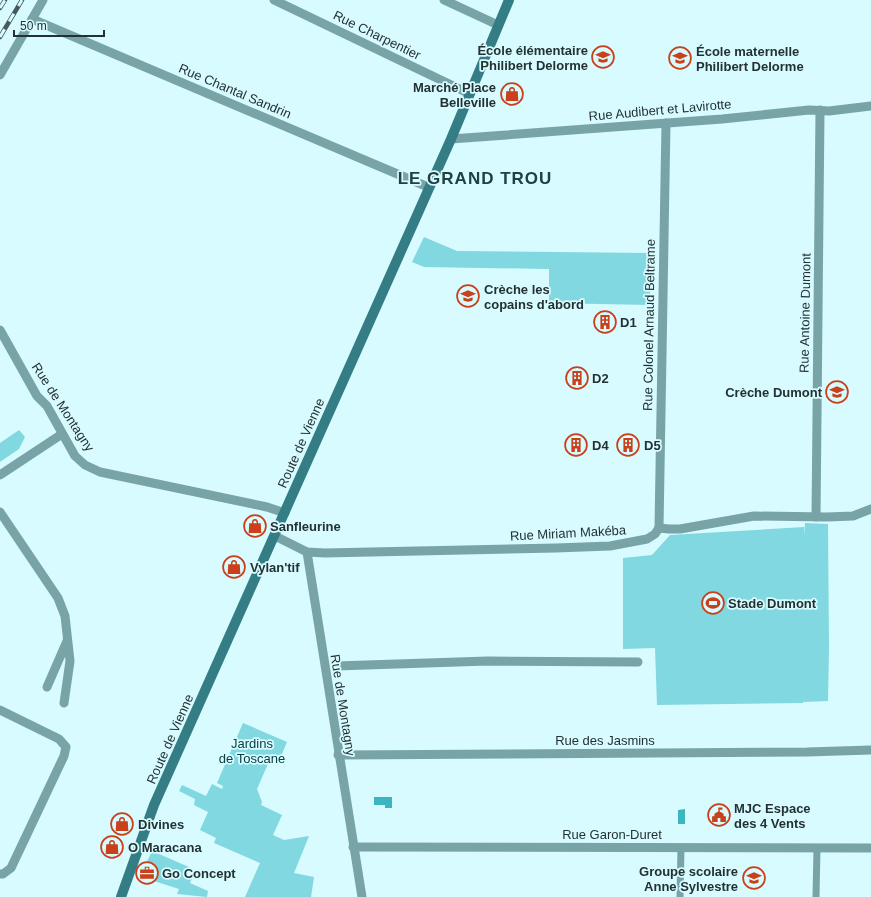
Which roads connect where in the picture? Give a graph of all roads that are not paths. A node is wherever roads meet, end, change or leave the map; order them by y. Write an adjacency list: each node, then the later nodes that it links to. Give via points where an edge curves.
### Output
1 (43, 0): 5 (street)
2 (274, 0): 8 (street, Rue Charpentier)
3 (444, 0): 6 (street)
4 (509, 0): 6 (main road, Route de Vienne)
5 (32, 20): 7 (street); 13 (street, Rue Chantal Sandrin)
6 (498, 25): 8 (main road, Route de Vienne)
7 (0, 75)
8 (470, 94): 12 (main road, Route de Vienne)
9 (871, 106): 10 (street, Rue Audibert et Lavirotte)
10 (820, 110): 11 (street, Rue Audibert et Lavirotte); 20 (street, Rue Antoine Dumont)
11 (666, 123): 12 (street, Rue Audibert et Lavirotte); 21 (street, Rue Colonel Arnaud Beltrame)
12 (451, 139): 13 (main road, Route de Vienne)
13 (428, 188): 19 (main road, Route de Vienne)
14 (0, 330): 15 (street, Rue de Montagny, via 37,396 47,406)
15 (62, 434): 16 (street); 19 (street, Rue de Montagny, via 75,456 85,465 100,472)
16 (0, 475)
17 (871, 509): 20 (street, via 853,516)
18 (0, 512): 24 (street, via 58,598 65,616)
19 (285, 513): 22 (main road, Route de Vienne)
20 (816, 517): 21 (street, via 754,516 680,529)
21 (659, 528): 23 (street, Rue Miriam Makéba, via 646,539 610,546)
22 (275, 536): 23 (street); 37 (main road, Route de Vienne, via 154,805)
23 (307, 552): 31 (street, Rue de Montagny)
24 (68, 638): 27 (street); 28 (street, via 70,661)
25 (638, 662): 26 (street, via 488,661)
26 (336, 666)
27 (47, 687)
28 (64, 704)
29 (0, 710): 36 (street, via 59,739 66,747 11,868)
30 (871, 750): 31 (street, Rue des Jasmins)
31 (338, 755): 32 (street, Rue de Montagny)
32 (353, 847): 33 (street, Rue Garon-Duret); 38 (street, Rue de Montagny)
33 (681, 847): 34 (street, Rue Garon-Duret); 39 (street)
34 (817, 848): 35 (street, Rue Garon-Duret); 40 (street)
35 (871, 848)
36 (0, 874)
37 (121, 897)
38 (362, 897)
39 (680, 897)
40 (816, 897)

